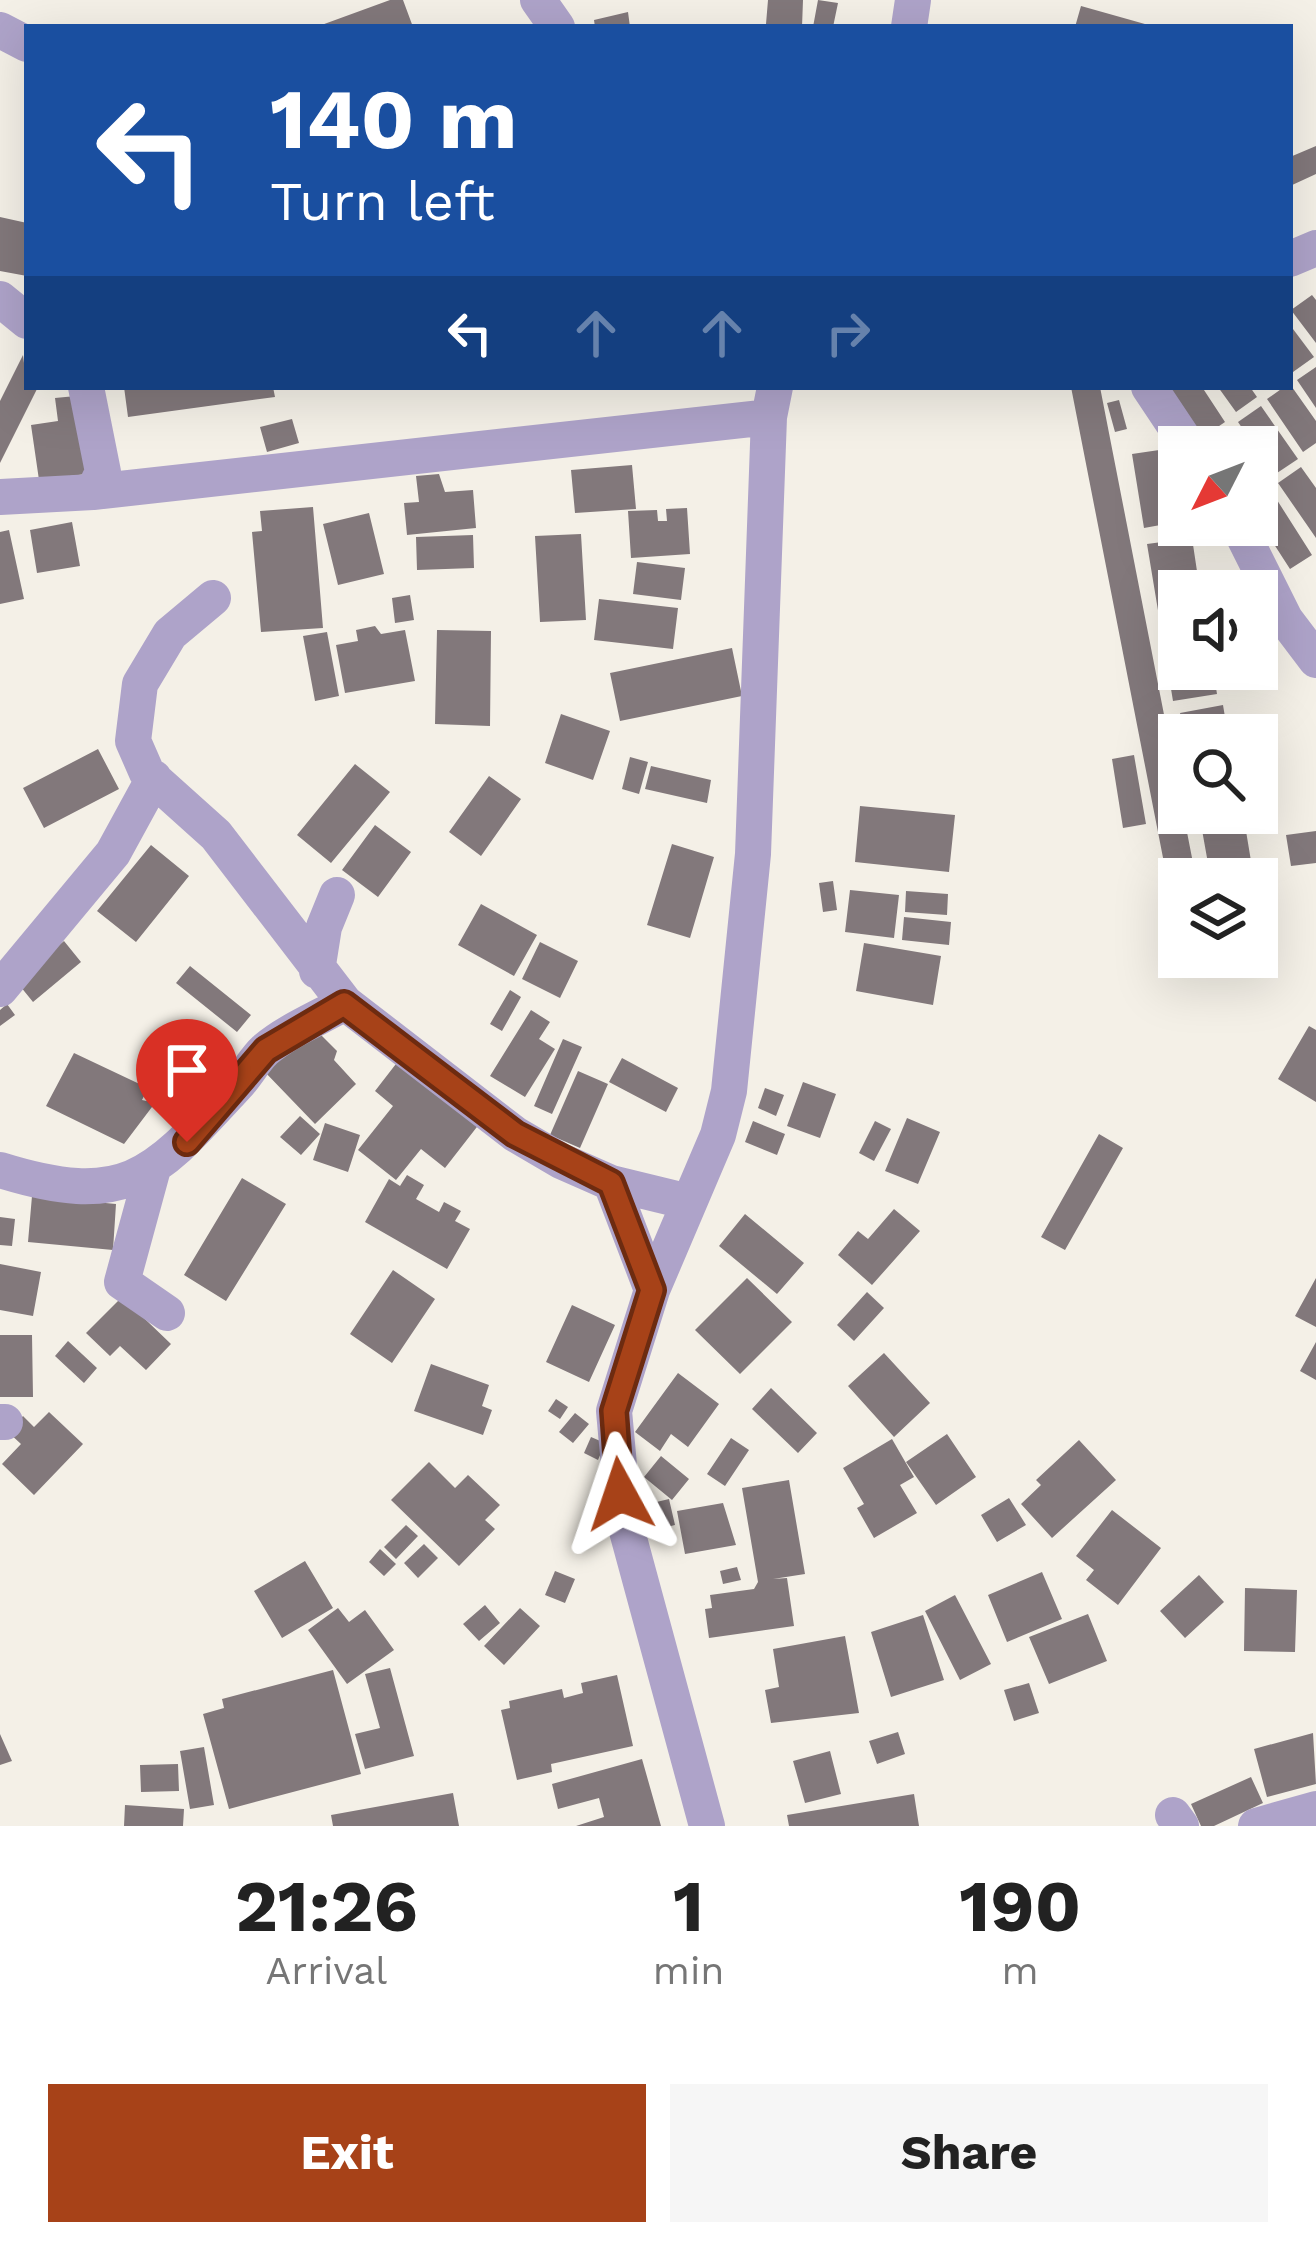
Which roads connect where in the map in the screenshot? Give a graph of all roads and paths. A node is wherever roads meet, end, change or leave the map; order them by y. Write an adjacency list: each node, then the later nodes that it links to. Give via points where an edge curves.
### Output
1 (0, 299): 2 (street)
2 (24, 319)
3 (87, 390): 7 (street, via 103,472)
4 (1151, 390): 6 (street)
5 (772, 402): 7 (street); 20 (street, via 753,854 729,1091)
6 (1175, 426)
7 (93, 492): 8 (street)
8 (0, 497)
9 (1248, 546): 11 (street)
10 (213, 598): 12 (street, via 170,634 140,684 133,741)
11 (1316, 660)
12 (154, 778): 14 (street, via 216,835); 15 (street, via 113,853)
13 (337, 895): 14 (street)
14 (317, 971): 16 (street)
15 (0, 989)
16 (344, 1004): 18 (street, via 266,1050); 19 (street, via 515,1134)
17 (0, 1170): 18 (street, via 113,1185)
18 (152, 1172): 22 (street, via 122,1282)
19 (611, 1183): 20 (street); 21 (street)
20 (689, 1202): 21 (street)
21 (652, 1290): 24 (street, via 614,1411 616,1468)
22 (167, 1313)
23 (1316, 1809): 25 (street)
24 (707, 1826)
25 (1256, 1826)

